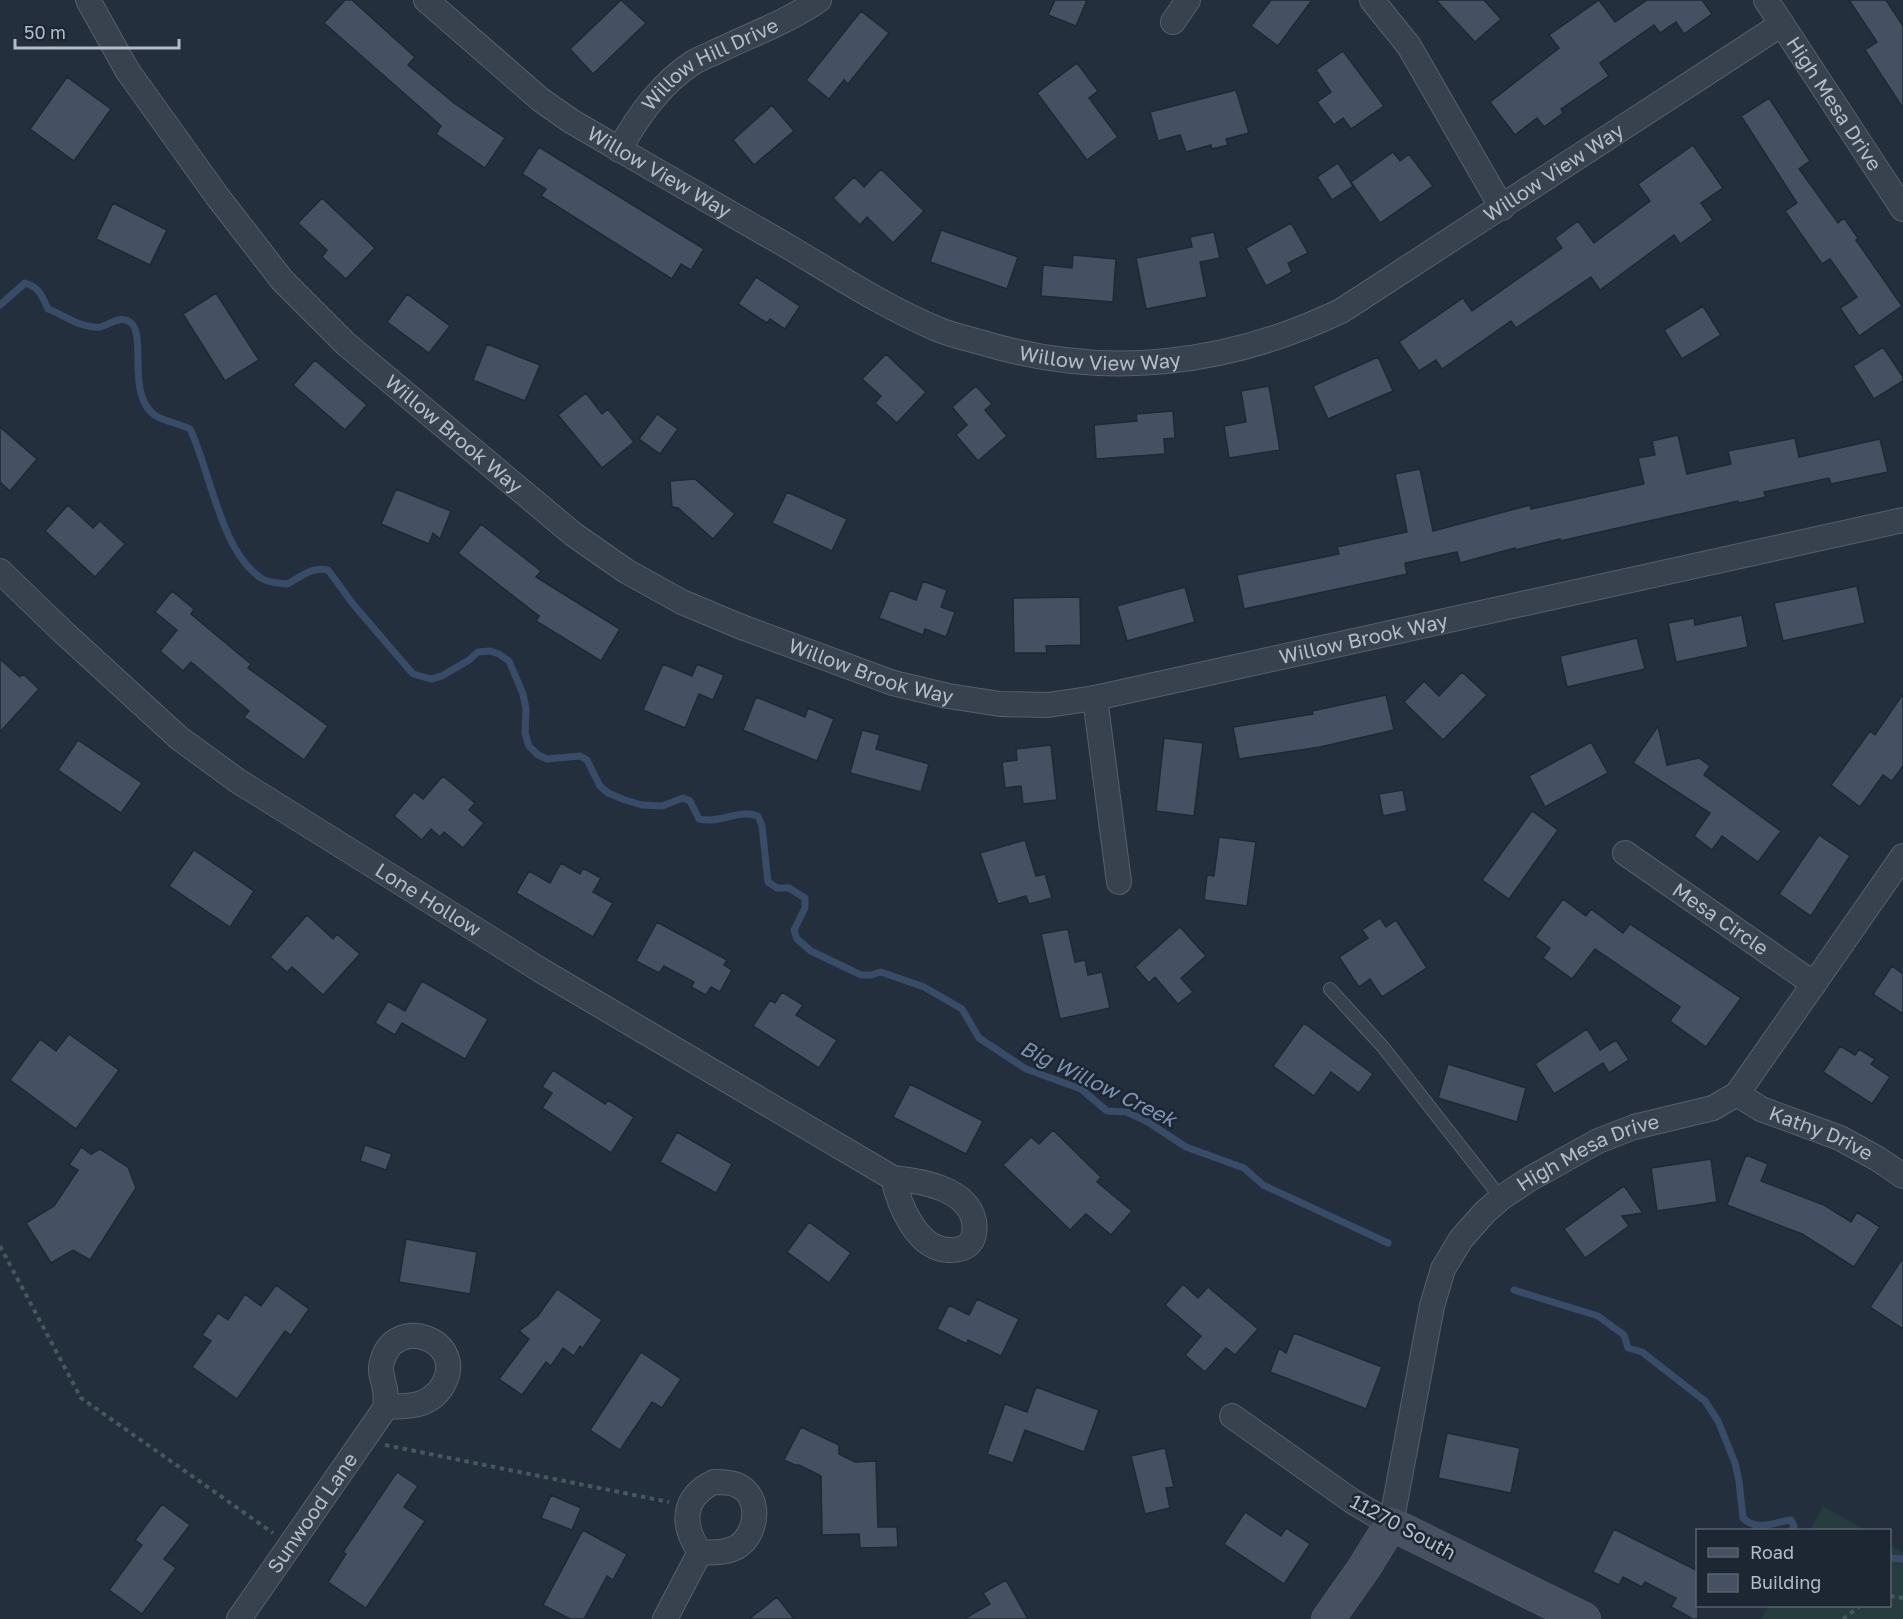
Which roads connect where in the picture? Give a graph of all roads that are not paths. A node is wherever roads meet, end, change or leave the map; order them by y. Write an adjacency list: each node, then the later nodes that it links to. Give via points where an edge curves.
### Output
1 (88, 0): 14 (street, Willow Brook Way, via 126,70 282,280 346,344 573,534 626,571 682,602 739,626 893,683 1000,704 1048,705)
2 (426, 0): 9 (street, Willow View Way, via 541,100)
3 (819, 0): 9 (street, Willow Hill Drive, via 802,12 695,62 649,102)
4 (1188, 0): 7 (street)
5 (1372, 0): 10 (street, via 1409,46)
6 (1766, 0): 8 (street, High Mesa Drive)
7 (1173, 22)
8 (1782, 24): 10 (street, Willow View Way); 11 (street, High Mesa Drive)
9 (619, 150): 10 (street, Willow View Way, via 873,296 938,329 1006,350 1073,363 1139,364 1203,357 1304,329 1376,290)
10 (1502, 208)
11 (1903, 209)
12 (1903, 520): 14 (street, Willow Brook Way)
13 (0, 570): 22 (street, Lone Hollow, via 179,738 238,781 542,971)
14 (1095, 698): 17 (street)
15 (1625, 853): 18 (street, Mesa Circle)
16 (1903, 856): 18 (street, High Mesa Drive)
17 (1119, 882)
18 (1814, 984): 20 (street, High Mesa Drive)
19 (1330, 988): 23 (lane, via 1383,1047)
20 (1737, 1094): 21 (street, Kathy Drive, via 1761,1109 1839,1138); 23 (street, High Mesa Drive, via 1713,1108 1634,1127 1598,1141)
21 (1903, 1176)
22 (894, 1178)
23 (1501, 1198): 26 (street, High Mesa Drive, via 1461,1239 1443,1269 1432,1306)
24 (386, 1407): 28 (street, Sunwood Lane)
25 (1232, 1416): 26 (street, 11270 South)
26 (1391, 1524): 30 (street); 31 (street, 11270 South)
27 (700, 1552): 27 (street, via 688,1528 690,1504 703,1487 714,1482 737,1485 746,1492 754,1509 752,1529 736,1547); 29 (street)
28 (239, 1619)
29 (665, 1619)
30 (1328, 1619)
31 (1584, 1619)

